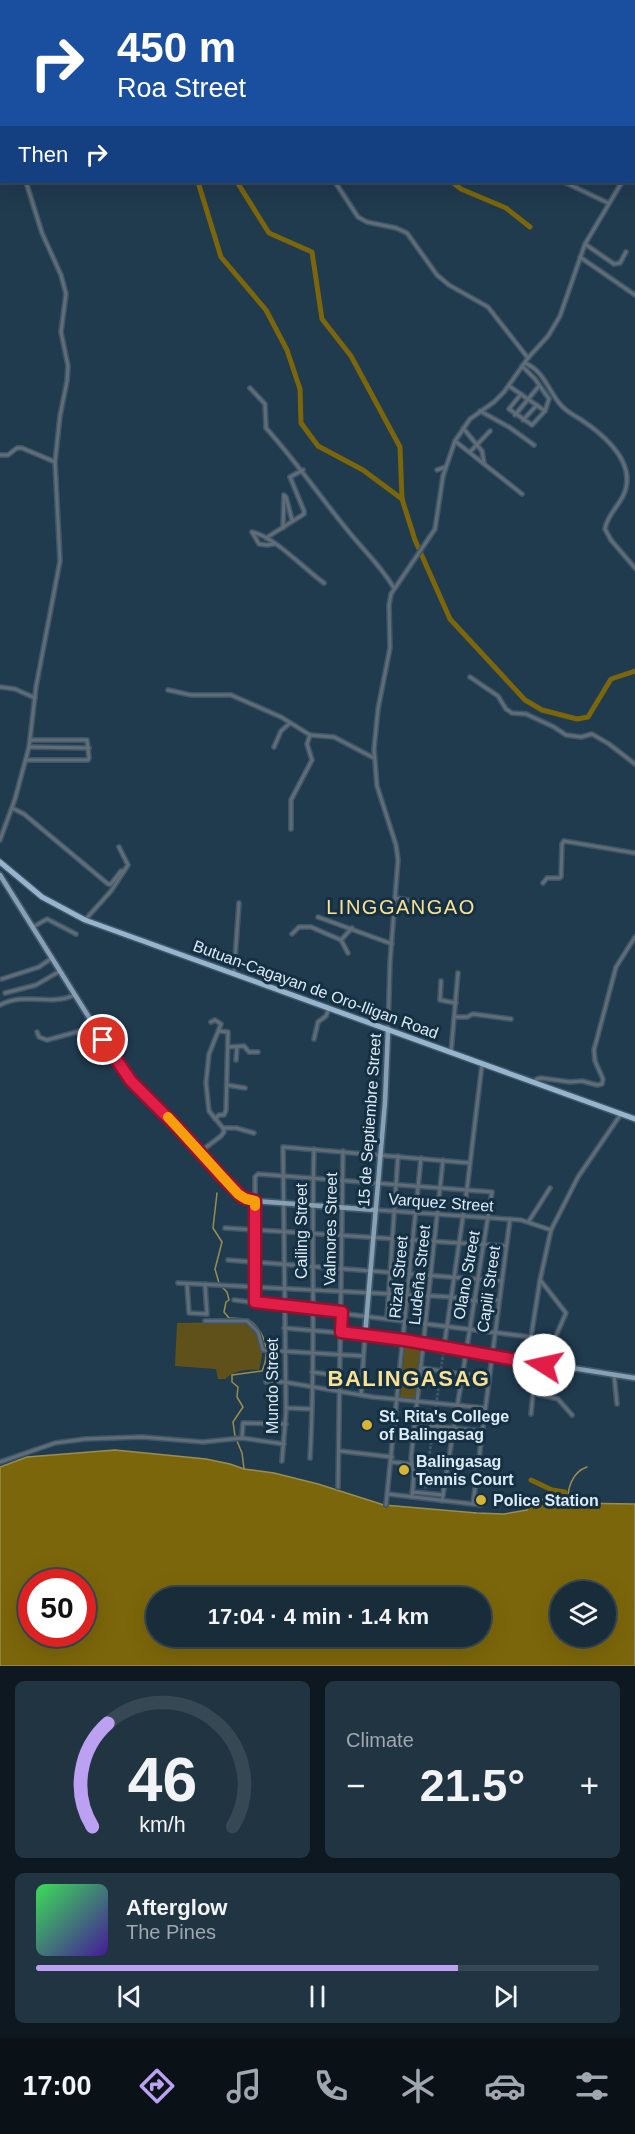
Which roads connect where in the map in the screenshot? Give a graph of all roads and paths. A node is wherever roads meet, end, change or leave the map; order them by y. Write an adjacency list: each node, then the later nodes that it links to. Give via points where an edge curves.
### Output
1 (26, 183): 29 (street, via 66,294 61,332 68,366)
2 (336, 183): 10 (street, via 358,217 407,234 437,275 488,307)
3 (566, 183): 5 (street)
4 (621, 183): 5 (street, 15 de Septiembre Street)
5 (608, 203): 6 (street, 15 de Septiembre Street)
6 (585, 244): 7 (street, via 614,264 620,263); 8 (street, 15 de Septiembre Street)
7 (626, 252)
8 (580, 257): 9 (street); 10 (street, 15 de Septiembre Street, via 555,325)
9 (635, 295)
10 (528, 358): 11 (street, 15 de Septiembre Street)
11 (523, 364): 12 (street); 13 (street, 15 de Septiembre Street); 39 (street, via 539,373 564,408 596,431 621,459 626,492 605,529)
12 (539, 385): 16 (street); 19 (street, via 549,399)
13 (509, 386): 15 (street); 18 (street, 15 de Septiembre Street)
14 (250, 388): 32 (street, via 265,404 266,429)
15 (520, 394): 16 (street); 20 (street, via 508,408)
16 (529, 400): 17 (street); 20 (street)
17 (537, 405): 19 (street); 21 (street)
18 (480, 411): 22 (street, 15 de Septiembre Street); 26 (street)
19 (545, 411): 21 (street, via 532,425)
20 (515, 415): 21 (street)
21 (523, 420)
22 (463, 428): 24 (street, 15 de Septiembre Street); 25 (street)
23 (490, 431): 25 (street)
24 (455, 441): 27 (street); 31 (street, 15 de Septiembre Street)
25 (477, 445): 27 (street); 30 (street)
26 (534, 445)
27 (470, 452): 30 (street)
28 (0, 454): 29 (street, via 8,455 22,448)
29 (55, 462): 45 (street, via 60,561)
30 (484, 463): 34 (street)
31 (445, 467): 33 (street); 41 (street, 15 de Septiembre Street, via 436,525)
32 (303, 470): 35 (street, via 290,477 304,512); 41 (street)
33 (437, 470)
34 (522, 494)
35 (292, 520): 36 (street); 36 (street, via 284,495)
36 (283, 528): 37 (street)
37 (266, 538): 38 (street); 38 (street, via 251,533 259,544)
38 (274, 544): 40 (street)
39 (635, 568)
40 (324, 583)
41 (394, 588): 52 (street, 15 de Septiembre Street, via 390,599 390,648 376,719)
42 (470, 677): 54 (street, via 498,696 512,713 526,714 566,735 592,734)
43 (0, 687): 45 (street)
44 (168, 690): 46 (street, via 231,694)
45 (35, 698): 48 (street)
46 (290, 723): 47 (street); 50 (street)
47 (310, 735): 52 (street, via 334,737); 56 (street, via 307,744 311,762 291,800)
48 (31, 740): 49 (street); 51 (street, via 87,740)
49 (29, 747): 51 (street); 53 (street)
50 (274, 747)
51 (89, 748): 53 (street, via 87,760)
52 (374, 758): 64 (street, 15 de Septiembre Street, via 377,786 398,855)
53 (26, 760): 55 (street)
54 (635, 764)
55 (12, 808): 57 (street); 61 (street, via 108,884)
56 (291, 829)
57 (0, 840)
58 (119, 847): 61 (street, via 128,865)
59 (635, 853): 63 (street, via 564,841 561,878 547,878)
60 (0, 862): 68 (highway, Butuan-Cagayan de Oro-Iligan Road, via 42,897)
61 (124, 871): 68 (street)
62 (0, 875): 69 (main road)
63 (543, 883)
64 (396, 898): 66 (street); 75 (street, 15 de Septiembre Street)
65 (239, 903): 79 (street)
66 (429, 904)
67 (318, 917): 70 (street)
68 (85, 920): 79 (highway, Butuan-Cagayan de Oro-Iligan Road)
69 (33, 927): 71 (street, via 47,919); 77 (main road)
70 (352, 928): 74 (street); 75 (street)
71 (76, 934)
72 (292, 934): 74 (street, via 299,927 308,927)
73 (635, 937): 102 (street, via 616,967 594,1050 602,1084 541,1078)
74 (342, 942): 76 (street)
75 (392, 944): 93 (street, 15 de Septiembre Street)
76 (348, 953)
77 (52, 958): 78 (main road); 81 (street, via 39,967)
78 (60, 971): 83 (street, via 36,985); 84 (main road)
79 (234, 973): 87 (highway, Butuan-Cagayan de Oro-Iligan Road)
80 (458, 973): 85 (street)
81 (2, 979)
82 (441, 981): 85 (street, via 440,1001)
83 (5, 993)
84 (75, 995): 86 (street, via 56,1000 17,998); 91 (main road)
85 (456, 1003): 88 (street)
86 (0, 1005)
87 (329, 1008): 93 (highway, Butuan-Cagayan de Oro-Iligan Road); 95 (street, via 318,1022)
88 (455, 1017): 89 (street, via 473,1014); 99 (street)
89 (511, 1019)
90 (212, 1022): 92 (street, via 221,1024)
91 (94, 1027): 94 (street, via 47,1040 39,1037); 112 (main road, via 125,1074)
92 (219, 1030): 96 (street, via 228,1032); 106 (street, via 209,1054 206,1079 208,1110)
93 (388, 1030): 99 (highway, Butuan-Cagayan de Oro-Iligan Road); 113 (main road, 15 de Septiembre Street)
94 (38, 1032)
95 (314, 1039)
96 (228, 1047): 97 (street); 103 (street)
97 (237, 1047): 98 (street); 100 (street)
98 (258, 1052)
99 (450, 1052): 101 (highway, Butuan-Cagayan de Oro-Iligan Road)
100 (236, 1060)
101 (482, 1064): 102 (highway, Butuan-Cagayan de Oro-Iligan Road); 117 (street)
102 (533, 1082): 105 (highway, Butuan-Cagayan de Oro-Iligan Road)
103 (227, 1084): 104 (street); 106 (street, via 224,1115)
104 (245, 1089)
105 (621, 1114): 107 (highway, Butuan-Cagayan de Oro-Iligan Road); 141 (street, via 578,1177)
106 (215, 1119): 108 (street)
107 (635, 1119)
108 (223, 1128): 109 (street); 112 (street, via 222,1135)
109 (254, 1133)
110 (314, 1149): 111 (street); 118 (street, Mundo Street, via 285,1146); 119 (street, Cailing Street)
111 (343, 1151): 113 (street); 120 (street, Valmores Street)
112 (200, 1152): 127 (main road, via 238,1194)
113 (380, 1154): 114 (street); 121 (main road, 15 de Septiembre Street)
114 (398, 1156): 115 (street); 122 (street)
115 (421, 1158): 116 (street); 123 (street, Rizal Street)
116 (443, 1161): 117 (street); 124 (street, Ludeña Street)
117 (470, 1163): 126 (street)
118 (282, 1175): 119 (street); 127 (street, via 257,1174); 128 (street, Mundo Street)
119 (313, 1177): 120 (street); 129 (street, Cailing Street)
120 (343, 1179): 121 (street); 130 (street, Valmores Street)
121 (378, 1182): 122 (street); 131 (main road, 15 de Septiembre Street)
122 (396, 1183): 123 (street); 132 (street)
123 (418, 1185): 124 (street); 133 (street, Rizal Street)
124 (441, 1187): 126 (street); 134 (street, Ludeña Street)
125 (550, 1188): 138 (street)
126 (467, 1189): 135 (street); 136 (street, Olano Street, via 490,1191)
127 (255, 1201): 128 (main road, Varquez Street); 140 (street)
128 (283, 1203): 129 (main road, Varquez Street); 142 (street, Mundo Street)
129 (312, 1205): 130 (main road, Varquez Street); 143 (street, Cailing Street)
130 (342, 1208): 131 (main road, Varquez Street); 144 (street, Valmores Street)
131 (375, 1210): 132 (street, Varquez Street); 145 (main road, 15 de Septiembre Street)
132 (394, 1211): 133 (street, Varquez Street); 146 (street)
133 (416, 1213): 134 (street, Varquez Street); 147 (street, Rizal Street)
134 (438, 1214): 135 (street, Varquez Street); 148 (street, Ludeña Street)
135 (464, 1216): 136 (street, Varquez Street); 149 (street)
136 (488, 1217): 137 (street, Varquez Street); 150 (street, Olano Street)
137 (510, 1219): 138 (street, Varquez Street); 151 (street, Capili Street)
138 (529, 1221): 141 (street, Varquez Street)
139 (225, 1228): 140 (street)
140 (255, 1230): 142 (street); 153 (street)
141 (551, 1230): 163 (street)
142 (283, 1232): 143 (street); 154 (street, Mundo Street)
143 (312, 1234): 144 (street); 155 (street, Cailing Street)
144 (342, 1236): 145 (street); 156 (street, Valmores Street)
145 (373, 1237): 146 (street); 157 (main road, 15 de Septiembre Street)
146 (392, 1238): 147 (street); 158 (street)
147 (413, 1240): 148 (street); 159 (street, Rizal Street)
148 (435, 1241): 149 (street); 160 (street, Ludeña Street)
149 (460, 1242): 150 (street); 161 (street)
150 (484, 1243): 151 (street); 162 (street, Olano Street)
151 (506, 1246): 164 (street, Capili Street)
152 (228, 1260): 153 (street)
153 (256, 1262): 154 (street); 168 (street)
154 (284, 1264): 155 (street); 169 (street, Mundo Street)
155 (313, 1266): 156 (street); 170 (street, Cailing Street)
156 (342, 1268): 157 (street); 171 (street, Valmores Street)
157 (370, 1270): 158 (street); 172 (main road, 15 de Septiembre Street)
158 (390, 1272): 159 (street); 173 (street)
159 (410, 1274): 160 (street); 174 (street, Rizal Street)
160 (432, 1276): 161 (street); 175 (street, Ludeña Street)
161 (455, 1277): 162 (street); 176 (street)
162 (477, 1280): 164 (street); 179 (street, Olano Street)
163 (540, 1280): 196 (street); 199 (street, via 566,1313)
164 (502, 1281): 178 (street, Capili Street)
165 (178, 1283): 166 (street)
166 (187, 1283): 167 (street); 167 (street, via 190,1314 207,1314)
167 (205, 1284): 168 (street)
168 (256, 1287): 169 (street); 180 (street)
169 (284, 1289): 170 (street); 181 (street, Mundo Street)
170 (313, 1290): 171 (street); 182 (street, Cailing Street)
171 (342, 1291): 172 (street); 183 (street, Valmores Street)
172 (369, 1293): 173 (street); 184 (main road, 15 de Septiembre Street)
173 (388, 1294): 174 (street); 185 (street)
174 (408, 1295): 175 (street); 186 (street, Rizal Street)
175 (429, 1296): 176 (street); 188 (street, Ludeña Street)
176 (452, 1297): 179 (street); 189 (street)
177 (234, 1300): 180 (street)
178 (499, 1300): 179 (street); 194 (street, Capili Street)
179 (474, 1301): 191 (street, Olano Street)
180 (255, 1302): 181 (street)
181 (284, 1306): 182 (street); 190 (street, Mundo Street)
182 (313, 1309): 183 (street); 192 (street, Cailing Street)
183 (342, 1312): 184 (street); 193 (street, Valmores Street)
184 (367, 1315): 185 (street); 195 (main road, 15 de Septiembre Street)
185 (387, 1318): 186 (street)
186 (406, 1320): 188 (street); 197 (street, Rizal Street)
187 (205, 1321): 201 (street, via 247,1321 258,1332 266,1351)
188 (426, 1323): 189 (street); 198 (street, Ludeña Street)
189 (447, 1326): 191 (street); 200 (street)
190 (284, 1328): 192 (street); 201 (street, Mundo Street)
191 (470, 1329): 194 (street); 202 (street, Olano Street)
192 (313, 1330): 193 (street); 203 (street, Cailing Street)
193 (341, 1332): 195 (street); 204 (street, Valmores Street)
194 (494, 1333): 196 (street); 206 (street, Capili Street)
195 (365, 1335): 197 (main road); 205 (street, 15 de Septiembre Street)
196 (531, 1337): 199 (street); 207 (main road)
197 (404, 1340): 198 (main road); 223 (street, Rizal Street)
198 (424, 1344): 200 (main road); 210 (street, Ludeña Street)
199 (551, 1345): 209 (street)
200 (444, 1347): 202 (main road)
201 (284, 1352): 203 (street); 218 (street, Mundo Street)
202 (466, 1352): 206 (main road); 212 (street, Olano Street)
203 (312, 1354): 204 (street); 211 (street, Cailing Street)
204 (340, 1355): 205 (street); 214 (street, Valmores Street)
205 (363, 1356): 222 (street, 15 de Septiembre Street)
206 (491, 1356): 207 (main road); 215 (street, Capili Street)
207 (527, 1362): 208 (main road)
208 (535, 1363): 209 (main road); 221 (street)
209 (544, 1365): 213 (main road)
210 (422, 1368): 212 (street); 224 (street, Ludeña Street)
211 (312, 1372): 214 (street); 219 (street, Cailing Street)
212 (463, 1374): 215 (street); 226 (street, Olano Street)
213 (614, 1375): 216 (main road); 225 (street)
214 (340, 1376): 220 (street, Valmores Street)
215 (489, 1378): 228 (street, Capili Street)
216 (635, 1378)
217 (266, 1382): 218 (street)
218 (284, 1382): 219 (street); 227 (street, Mundo Street)
219 (312, 1387): 220 (street); 229 (street, Cailing Street)
220 (340, 1392): 222 (street); 238 (street, Valmores Street)
221 (533, 1393): 230 (street); 231 (street, via 558,1399)
222 (361, 1395): 223 (street)
223 (398, 1400): 224 (street); 240 (street, Rizal Street)
224 (418, 1401): 226 (street); 233 (street, Ludeña Street)
225 (618, 1404)
226 (457, 1405): 228 (street); 234 (street, Olano Street)
227 (286, 1408): 229 (street); 232 (street, Mundo Street)
228 (485, 1408): 235 (street, Capili Street)
229 (311, 1409): 239 (street, Cailing Street)
230 (531, 1414)
231 (572, 1415)
232 (286, 1424): 236 (street, via 243,1423); 237 (street, Mundo Street)
233 (415, 1424): 234 (street); 243 (street, Ludeña Street)
234 (454, 1428): 235 (street); 247 (street, Olano Street)
235 (482, 1431): 250 (street, Capili Street)
236 (238, 1438): 237 (street); 242 (street, via 203,1442 132,1437 78,1440 55,1443)
237 (284, 1444): 241 (street, Mundo Street)
238 (339, 1451): 240 (street); 244 (street, Valmores Street)
239 (310, 1458)
240 (392, 1460): 243 (street); 246 (street, Rizal Street)
241 (282, 1461)
242 (0, 1462)
243 (412, 1464): 245 (street, Ludeña Street)
244 (338, 1487)
245 (412, 1492): 247 (street); 248 (street, Ludeña Street)
246 (388, 1494): 248 (street); 251 (street, Rizal Street)
247 (443, 1495): 249 (street, Olano Street)
248 (412, 1497): 249 (street)
249 (442, 1501): 250 (street)
250 (472, 1504): 252 (street)
251 (386, 1505)
252 (481, 1505)

